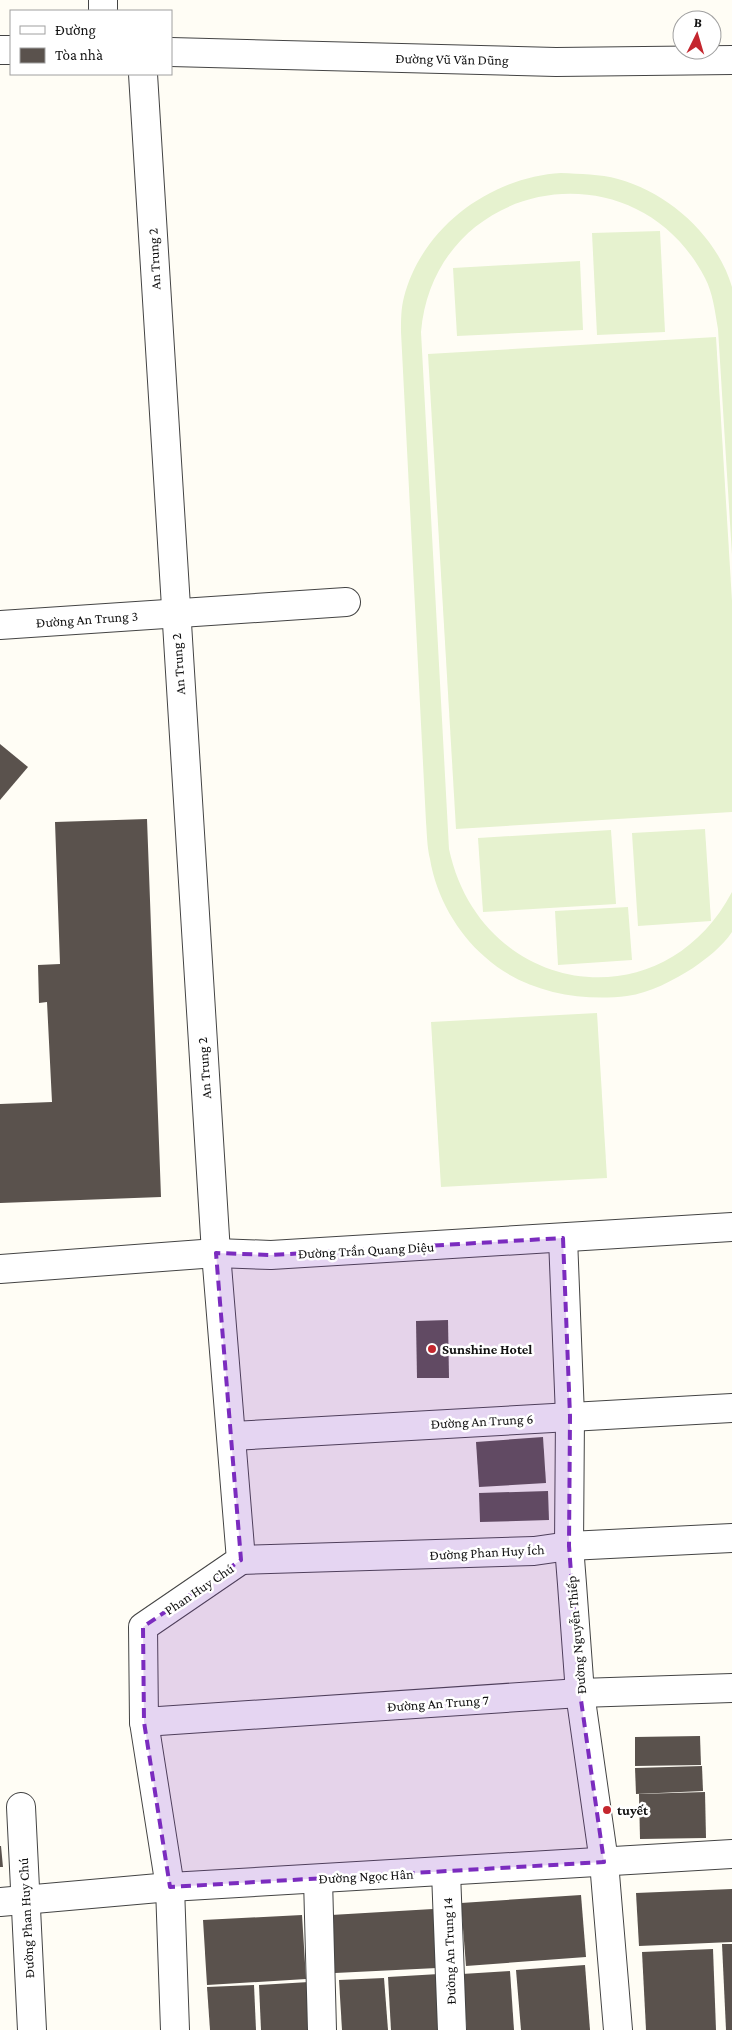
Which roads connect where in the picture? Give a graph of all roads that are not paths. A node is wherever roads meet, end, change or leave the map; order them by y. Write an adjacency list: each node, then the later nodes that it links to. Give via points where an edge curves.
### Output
1 (172, 52): 2 (street, Đường Vũ Văn Dũng, via 556,62)
2 (732, 60)
3 (143, 75): 5 (street, An Trung 2)
4 (346, 602): 5 (street, Đường An Trung 3)
5 (175, 614): 6 (street, Đường An Trung 3); 9 (street, An Trung 2)
6 (0, 625)
7 (732, 1227): 8 (street, Đường Trần Quang Diệu)
8 (563, 1238): 9 (street, Đường Trần Quang Diệu, via 271,1256); 12 (street, Đường Nguyễn Thiếp)
9 (216, 1253): 10 (street, Đường Trần Quang Diệu); 13 (street, Phan Huy Chú)
10 (0, 1269)
11 (732, 1408): 12 (street, Đường An Trung 6)
12 (570, 1416): 13 (street, Đường An Trung 6); 15 (street, Đường Nguyễn Thiếp)
13 (232, 1436): 16 (street, Phan Huy Chú)
14 (732, 1538): 15 (street, Đường Phan Huy Ích)
15 (569, 1546): 16 (street, Đường Phan Huy Ích, via 534,1552); 18 (street, Đường Nguyễn Thiếp)
16 (241, 1560): 19 (street, Phan Huy Chú, via 143,1627)
17 (732, 1688): 18 (street, Đường An Trung 7)
18 (580, 1693): 19 (street, Đường An Trung 7); 22 (street, Đường Nguyễn Thiếp)
19 (144, 1722): 25 (street, Phan Huy Chú)
20 (21, 1807): 26 (street, Đường Phan Huy Chú)
21 (732, 1854): 22 (street, Đường Ngọc Hân)
22 (604, 1862): 23 (street, Đường Ngọc Hân); 31 (street, Đường Nguyễn Thiếp)
23 (446, 1872): 24 (street, Đường Ngọc Hân); 30 (street, Đường An Trung 14)
24 (318, 1879): 25 (street, Đường Ngọc Hân); 29 (street)
25 (170, 1887): 26 (street, Đường Ngọc Hân); 28 (street)
26 (13, 1901): 27 (street, Đường Phan Huy Chú)
27 (32, 2030)
28 (175, 2030)
29 (322, 2030)
30 (452, 2030)
31 (618, 2030)

